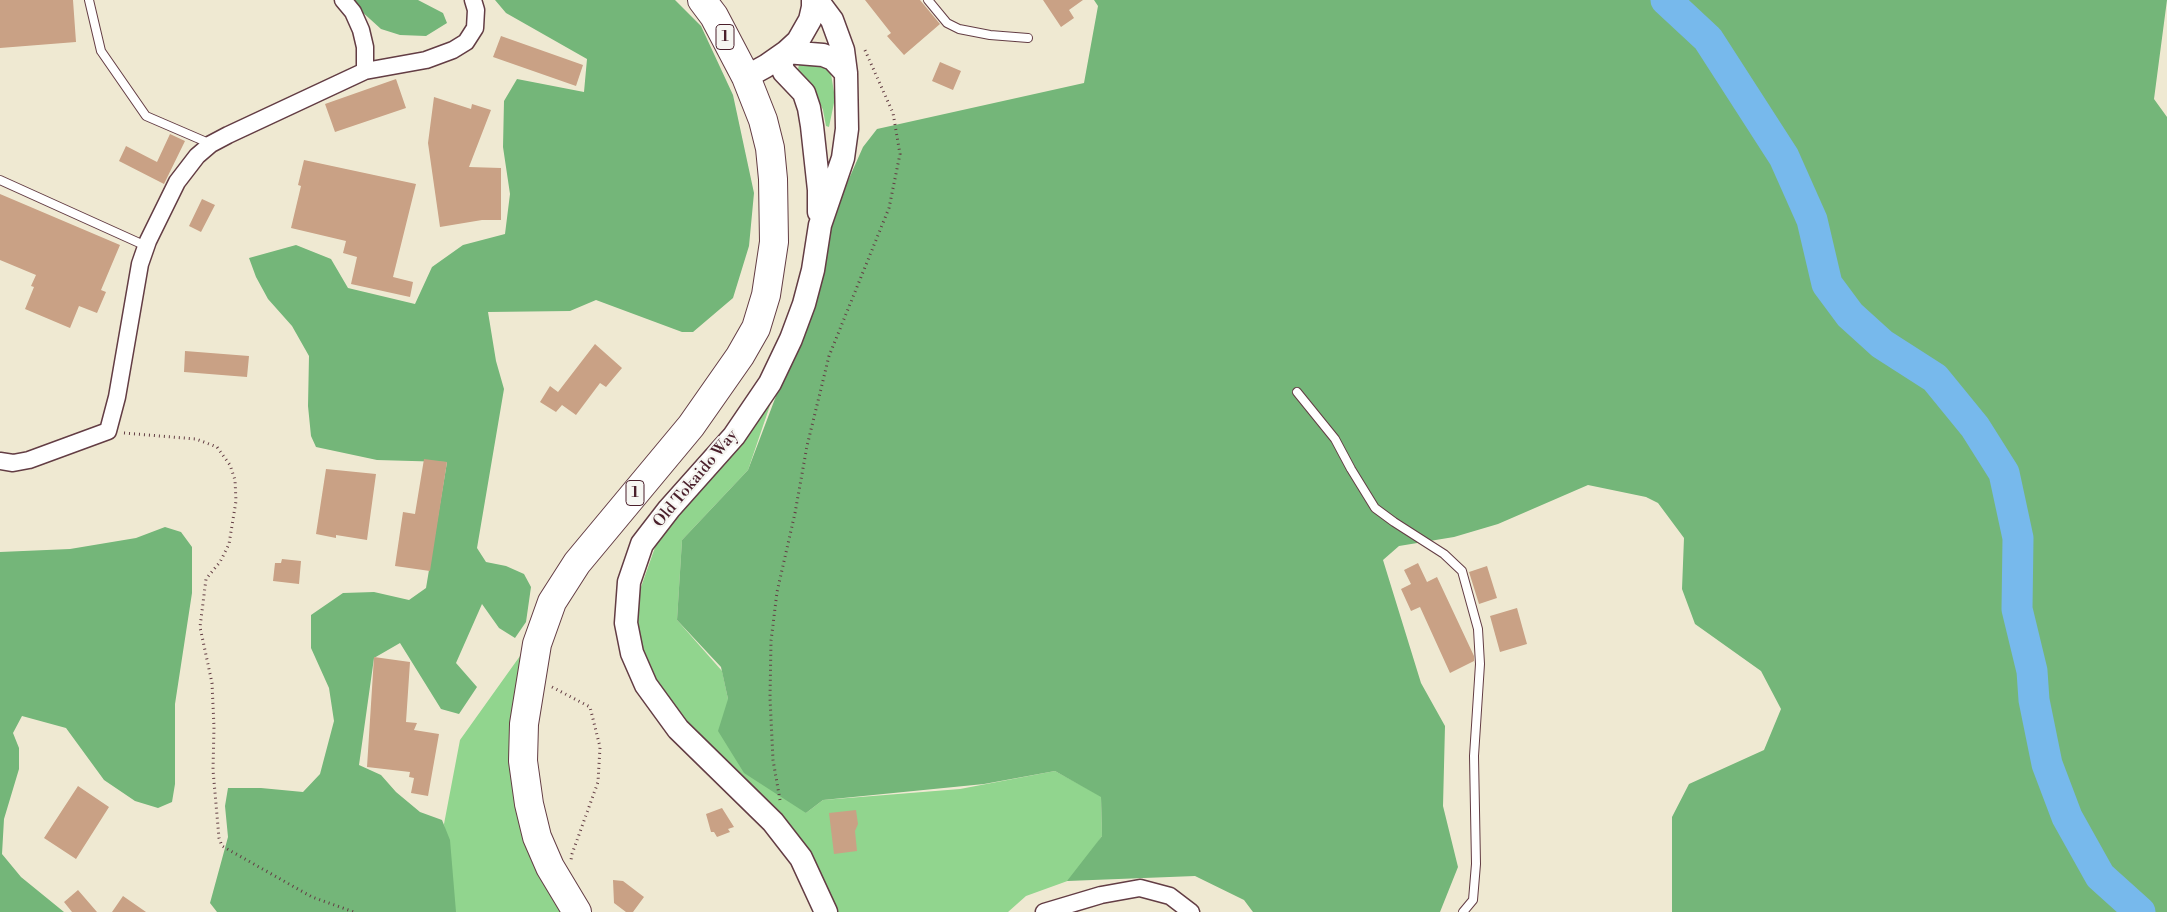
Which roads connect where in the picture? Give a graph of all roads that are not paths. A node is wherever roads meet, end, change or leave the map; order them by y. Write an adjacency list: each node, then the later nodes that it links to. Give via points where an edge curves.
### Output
1 (89, 0): 14 (lane, via 101,51 146,116)
2 (343, 0): 10 (street, via 361,30)
3 (473, 0): 10 (street, via 476,10 474,28 466,42 426,60)
4 (702, 0): 9 (highway, 1, via 714,16)
5 (813, 0): 9 (street, via 810,20 798,41)
6 (817, 0): 11 (street, Old Tokaido Way, via 832,20 843,50)
7 (928, 0): 8 (lane, via 947,22 959,30)
8 (1028, 38)
9 (770, 67): 11 (street, via 801,52 833,59); 13 (street, via 804,93); 20 (highway, 1, via 763,120 773,179 774,242 766,295 756,328 691,426 577,563 552,602 537,644 524,724 523,761 529,804 537,837 550,868)
10 (365, 71): 14 (street)
11 (846, 73): 12 (street, Old Tokaido Way)
12 (847, 129): 13 (street, via 841,138 829,145); 16 (street, Old Tokaido Way, via 843,158)
13 (813, 137): 16 (street)
14 (211, 144): 17 (street, via 177,182)
15 (0, 180): 17 (lane)
16 (820, 225): 21 (street, Old Tokaido Way, via 813,270 791,339 770,382 734,436 642,544 630,582 626,623 632,653 646,684 678,730 773,822 801,858)
17 (146, 246): 19 (street, via 140,264 118,397 108,432 29,460)
18 (1297, 392): 24 (lane, via 1335,439 1375,508 1444,554 1462,571 1478,629 1480,664 1474,756 1476,864 1473,900)
19 (0, 461)
20 (577, 912)
21 (826, 912)
22 (1044, 912): 23 (street, via 1101,895 1140,888 1170,896)
23 (1191, 912)
24 (1463, 912)

